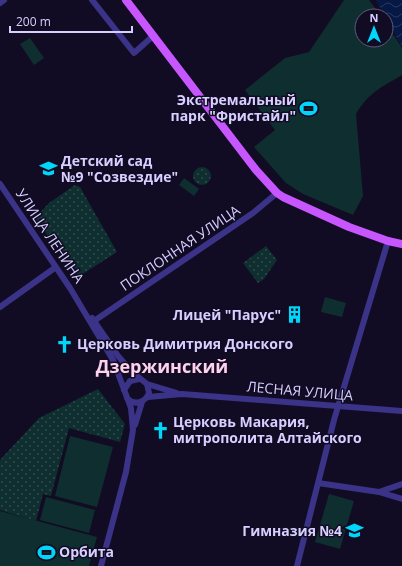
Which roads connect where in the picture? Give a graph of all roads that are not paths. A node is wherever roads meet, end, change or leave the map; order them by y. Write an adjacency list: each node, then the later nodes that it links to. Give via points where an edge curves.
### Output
1 (4, 0): 4 (street)
2 (92, 0): 5 (street, via 134,53)
3 (126, 0): 5 (main road)
4 (0, 3)
5 (153, 36): 7 (main road)
6 (0, 184): 10 (street, УЛИЦА ЛЕНИНА)
7 (277, 194): 8 (main road, via 315,213); 13 (street, ПОКЛОННАЯ УЛИЦА)
8 (388, 241): 9 (main road); 21 (street)
9 (402, 244)
10 (56, 267): 11 (street, УЛИЦА ЛЕНИНА); 12 (street)
11 (79, 302): 13 (street, УЛИЦА ЛЕНИНА); 16 (street, УЛИЦА ЛЕНИНА, via 113,360)
12 (0, 305)
13 (94, 321): 14 (street, УЛИЦА ЛЕНИНА, via 118,356)
14 (139, 379): 15 (street, УЛИЦА ЛЕНИНА); 16 (street, via 130,381)
15 (147, 384): 17 (street, УЛИЦА ЛЕНИНА); 19 (street)
16 (124, 390): 18 (street, УЛИЦА ЛЕНИНА)
17 (182, 394): 19 (street, ЛЕСНАЯ УЛИЦА); 21 (street, ЛЕСНАЯ УЛИЦА)
18 (126, 397): 20 (street, via 134,403); 23 (street, УЛИЦА ЛЕНИНА, via 133,417)
19 (148, 397): 20 (street)
20 (142, 402): 23 (street, УЛИЦА ЛЕНИНА)
21 (338, 406): 22 (street, ЛЕСНАЯ УЛИЦА); 24 (street)
22 (402, 411)
23 (133, 430): 28 (street, УЛИЦА ЛЕНИНА, via 126,472)
24 (318, 483): 26 (street); 29 (street)
25 (402, 484): 26 (street)
26 (379, 492): 27 (street)
27 (402, 499)
28 (101, 566)
29 (297, 566)

